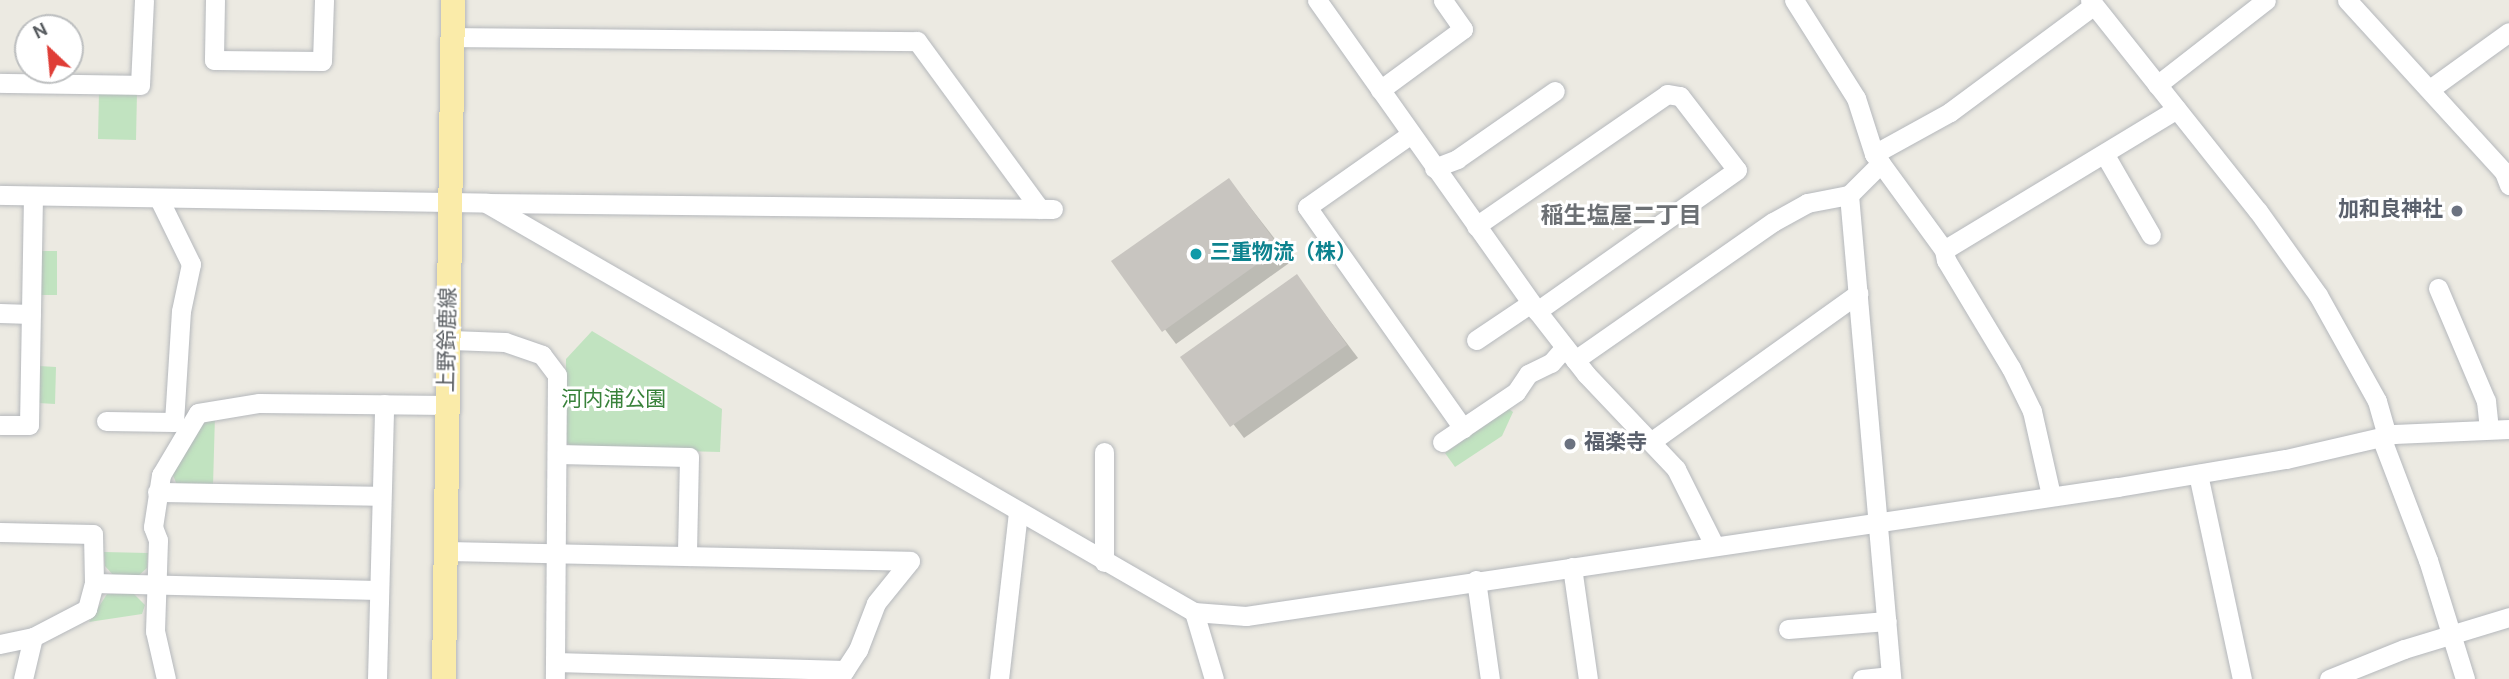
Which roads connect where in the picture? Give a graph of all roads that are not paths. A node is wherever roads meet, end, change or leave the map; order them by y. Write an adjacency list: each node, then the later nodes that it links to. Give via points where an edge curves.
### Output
1 (144, 0): 13 (street, via 140,85)
2 (215, 0): 3 (street, via 214,60 309,61 322,61)
3 (324, 0)
4 (453, 0): 12 (main road, 上野鈴鹿線)
5 (1317, 0): 16 (street)
6 (1443, 0): 16 (street, via 1463,29)
7 (1794, 0): 21 (street, via 1856,98)
8 (2266, 0): 14 (street)
9 (2347, 0): 15 (street)
10 (2092, 2): 14 (street); 21 (street, via 1950,112)
11 (2509, 32): 15 (street)
12 (453, 37): 28 (street, via 917,41 1047,209); 29 (main road, 上野鈴鹿線)
13 (0, 83)
14 (2157, 85): 18 (street)
15 (2430, 89): 23 (street, via 2504,172)
16 (1380, 90): 19 (street)
17 (1556, 91): 22 (street, via 1457,159)
18 (2176, 109): 20 (street); 48 (street, via 2318,295 2377,401)
19 (1410, 134): 22 (street); 45 (street, via 1307,207)
20 (2105, 155): 31 (street); 32 (street)
21 (1878, 159): 25 (street); 32 (street)
22 (1434, 168): 30 (street)
23 (2509, 185)
24 (0, 195): 26 (street)
25 (1849, 195): 34 (street); 40 (street, via 1807,203 1773,222)
26 (33, 196): 27 (street); 37 (street)
27 (159, 199): 29 (street); 43 (street, via 191,264 181,311 174,422)
28 (486, 203): 29 (street); 57 (street)
29 (449, 205): 39 (main road, 上野鈴鹿線)
30 (1476, 226): 35 (street); 35 (street, via 1667,94 1680,96 1737,170)
31 (2151, 235)
32 (1944, 250): 55 (street, via 2032,411 2045,454)
33 (2438, 288): 46 (street, via 2486,401)
34 (1859, 293): 49 (street); 58 (street)
35 (1534, 307): 38 (street); 40 (street)
36 (0, 313): 37 (street)
37 (31, 314): 44 (street, via 29,425)
38 (1476, 340)
39 (451, 341): 42 (main road, 上野鈴鹿線); 52 (street, via 505,342 550,360 557,375)
40 (1570, 353): 45 (street, via 1528,374 1516,392); 49 (street)
41 (384, 404): 42 (street); 54 (street, via 259,403 198,413 161,475); 56 (street)
42 (448, 405): 61 (main road, 上野鈴鹿線)
43 (106, 421)
44 (0, 425)
45 (1464, 428): 50 (street)
46 (2489, 429): 47 (street); 48 (street)
47 (2509, 429)
48 (2384, 437): 53 (street); 74 (street)
49 (1652, 441): 60 (street, via 1685,482)
50 (1442, 442)
51 (1104, 453): 64 (street)
52 (557, 454): 62 (street); 63 (street, via 689,457)
53 (2198, 474): 55 (street); 89 (street)
54 (158, 492): 56 (street); 68 (street, via 153,527 158,540)
55 (2050, 495): 58 (street)
56 (380, 496): 69 (street)
57 (1018, 511): 64 (street); 84 (street)
58 (1879, 521): 60 (street); 72 (street)
59 (0, 532): 67 (street, via 93,534)
60 (1714, 545): 65 (street)
61 (445, 551): 62 (street); 83 (main road, 上野鈴鹿線)
62 (555, 551): 63 (street); 77 (street)
63 (687, 555): 78 (street, via 910,561 876,603)
64 (1104, 562): 70 (street)
65 (1572, 567): 66 (street); 87 (street)
66 (1475, 580): 70 (street, via 1246,616); 86 (street)
67 (94, 583): 68 (street); 75 (street, via 87,609)
68 (157, 587): 69 (street); 81 (street, via 155,631)
69 (378, 590): 82 (street)
70 (1194, 612): 85 (street)
71 (2509, 617): 74 (street)
72 (1887, 621): 73 (street); 79 (street)
73 (1788, 629)
74 (2453, 634): 90 (street); 91 (street)
75 (33, 637): 76 (street); 80 (street)
76 (0, 644)
77 (555, 671): 78 (street)
78 (842, 675)
79 (1891, 678): 88 (street)
80 (23, 679)
81 (166, 679)
82 (377, 679)
83 (443, 679)
84 (999, 679)
85 (1214, 679)
86 (1490, 679)
87 (1588, 679)
88 (1862, 679)
89 (2242, 679)
90 (2329, 679)
91 (2465, 679)

